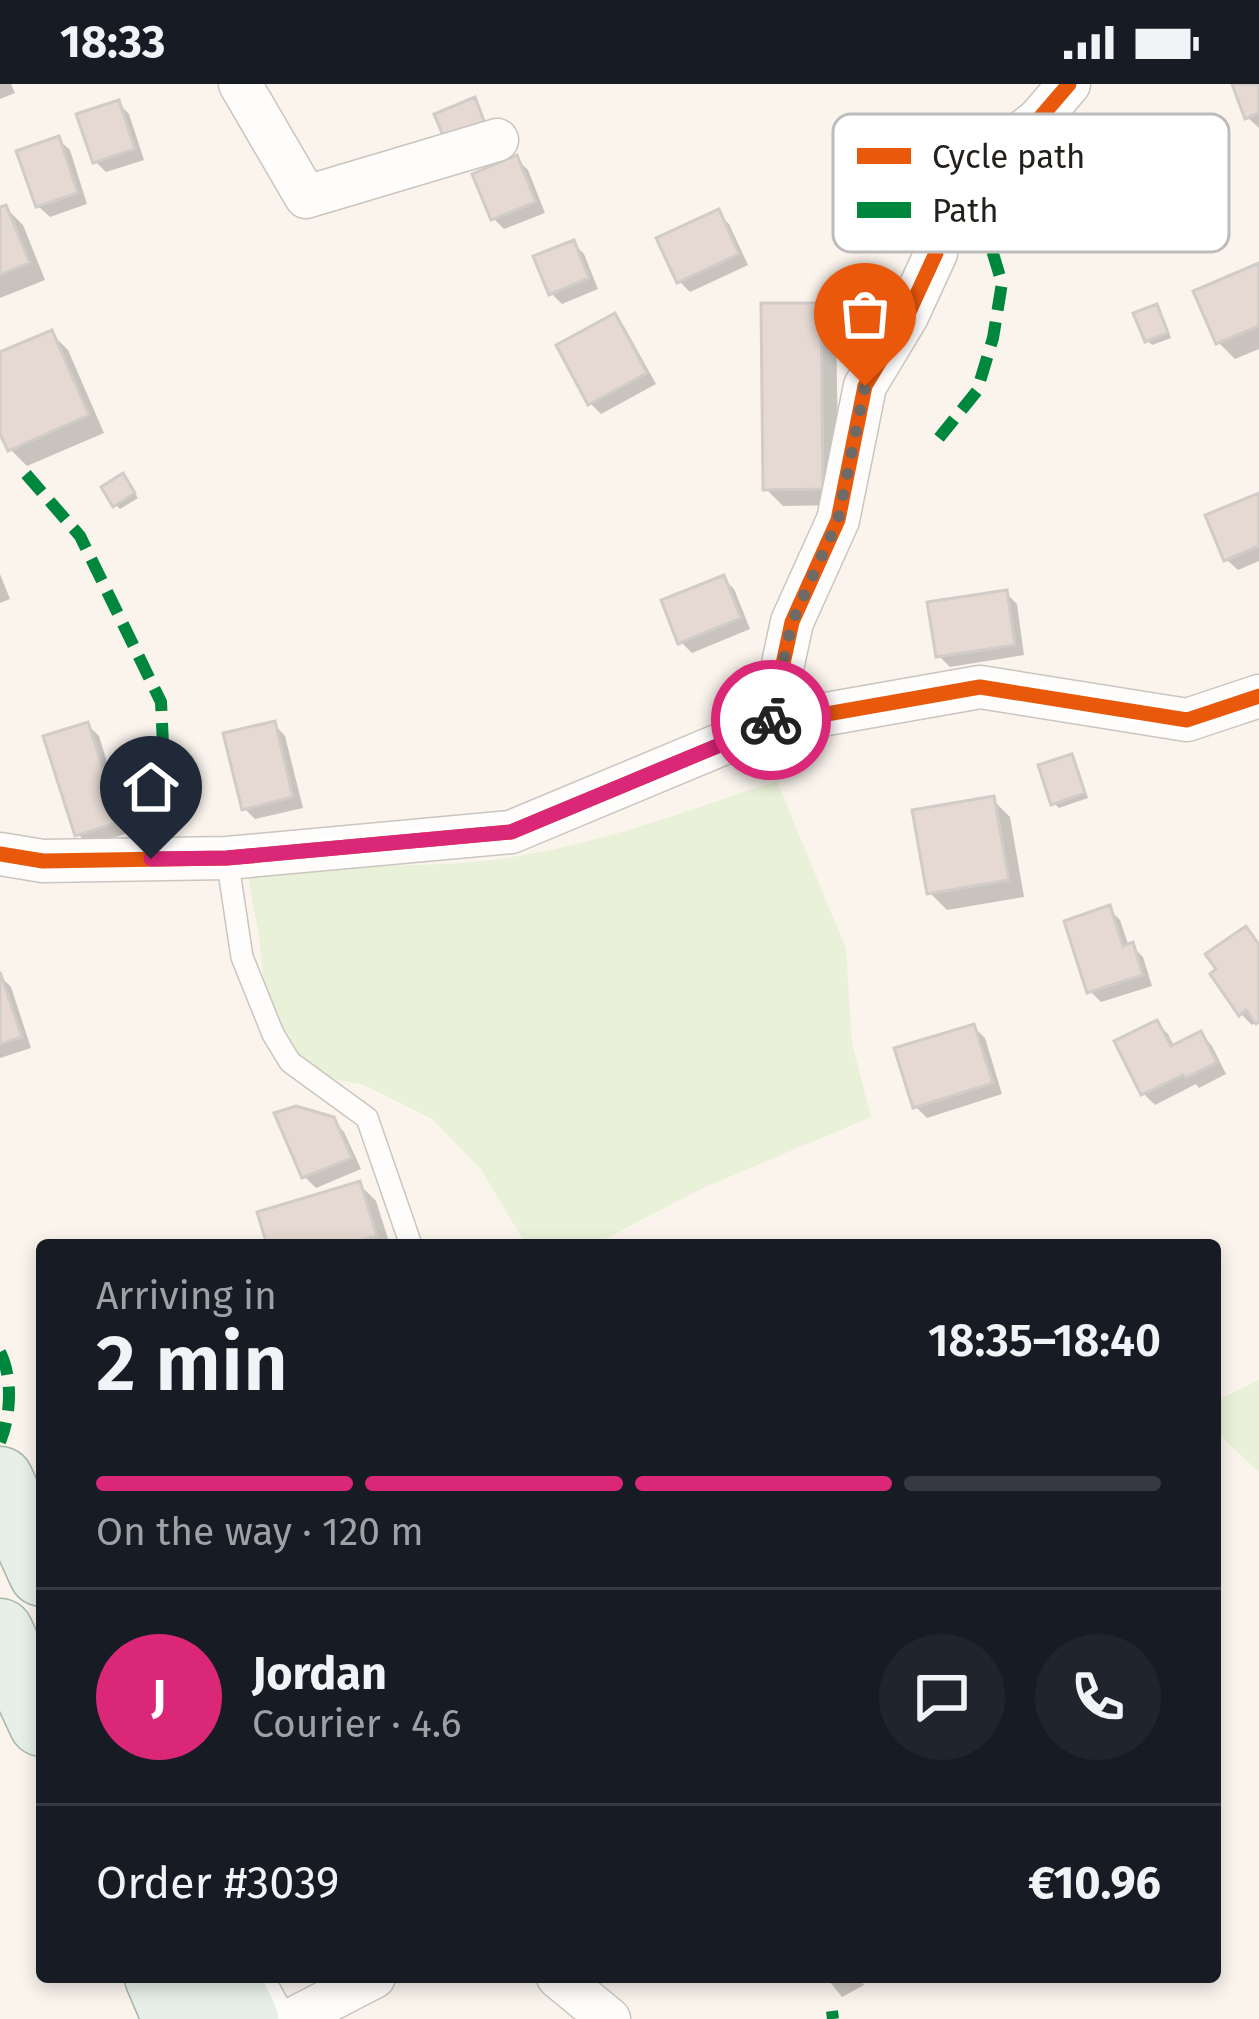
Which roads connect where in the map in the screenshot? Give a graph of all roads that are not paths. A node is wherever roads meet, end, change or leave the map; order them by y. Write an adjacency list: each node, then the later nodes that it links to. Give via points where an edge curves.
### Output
1 (240, 84): 4 (street, via 306,197)
2 (1070, 84): 3 (street)
3 (1043, 114)
4 (497, 140)
5 (936, 252): 7 (street, via 865,386 838,520 792,622)
6 (1259, 696): 7 (street, via 1187,720 980,687)
7 (770, 724): 9 (street, via 511,832)
8 (0, 854): 9 (street, via 43,861)
9 (227, 858): 10 (lane, via 242,957 273,1034 290,1063 367,1118)
10 (409, 1239)
11 (0, 1480): 12 (main road)
12 (36, 1560)
13 (0, 1633): 14 (main road)
14 (36, 1711)
15 (161, 1983): 20 (main road)
16 (229, 1983): 21 (main road)
17 (267, 1983): 22 (lane)
18 (362, 1983): 22 (street)
19 (565, 1983): 23 (street)
20 (176, 2019)
21 (244, 2019)
22 (289, 2019)
23 (609, 2019)

